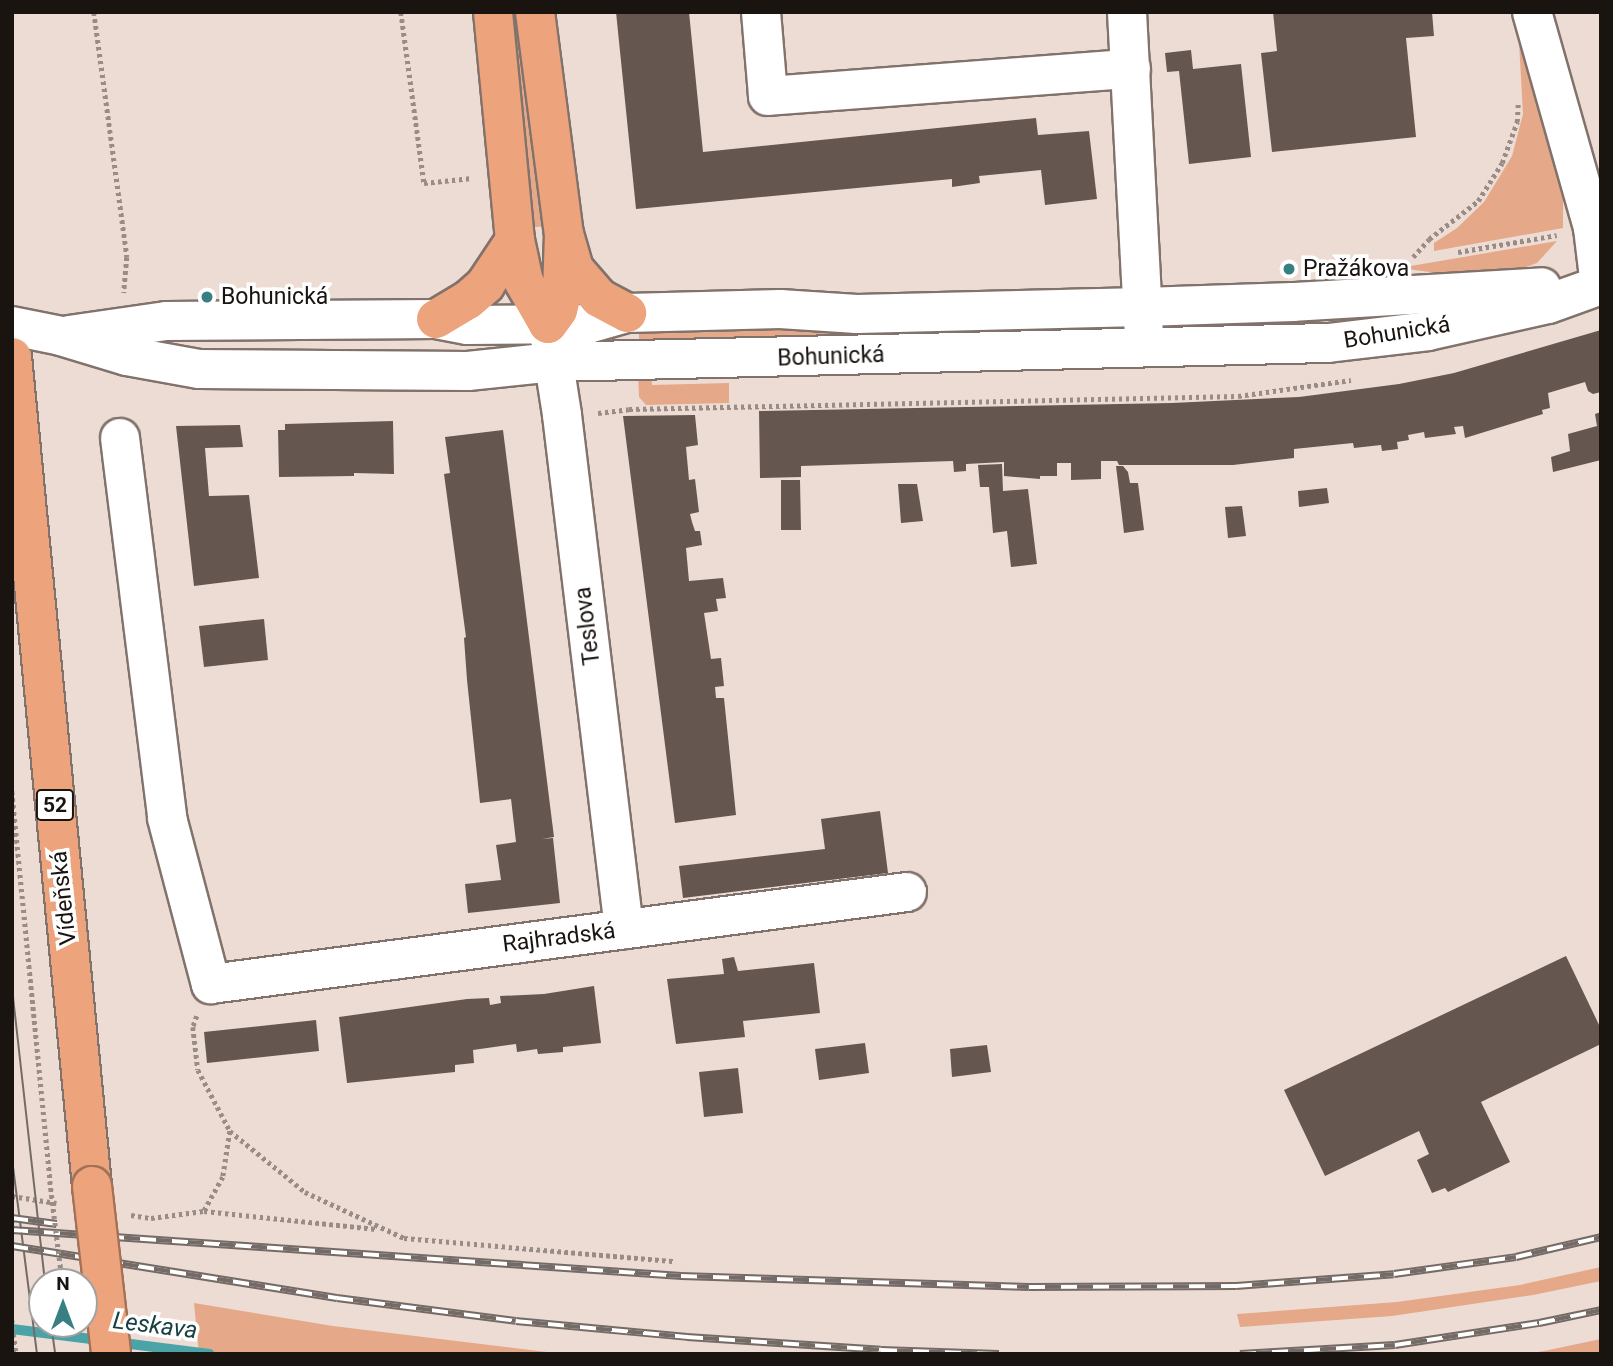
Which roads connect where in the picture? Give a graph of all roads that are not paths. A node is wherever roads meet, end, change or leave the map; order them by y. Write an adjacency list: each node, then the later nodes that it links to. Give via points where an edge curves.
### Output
1 (493, 12): 8 (highway)
2 (535, 12): 7 (highway)
3 (761, 12): 6 (street, via 768,96)
4 (1127, 12): 6 (street)
5 (1532, 12): 9 (street, via 1593,228)
6 (1131, 69): 10 (street)
7 (564, 234): 11 (highway, via 574,269 587,286); 13 (highway, via 562,294)
8 (514, 240): 12 (highway, via 485,285); 13 (highway, via 524,282)
9 (1600, 286): 10 (street, Bohunická); 16 (street, Bohunická, via 1548,304 1394,336 1296,346)
10 (1143, 307): 11 (street, Bohunická, via 856,314 780,309); 16 (street)
11 (627, 313): 13 (street, Bohunická, via 588,324)
12 (436, 319): 13 (street, Bohunická, via 467,326); 15 (street, Bohunická, via 166,321)
13 (548, 324): 18 (street, Teslova)
14 (12, 326): 15 (street, Bohunická)
15 (61, 336): 18 (street, Bohunická, via 127,356 199,369 468,372)
16 (1145, 348): 18 (street, Bohunická)
17 (12, 357): 22 (highway, Vídeňská / 52, bridge)
18 (554, 362): 21 (street, Teslova)
19 (120, 438): 21 (street, Rajhradská, via 167,818 211,984)
20 (907, 892): 21 (street, Rajhradská)
21 (624, 929)
22 (111, 1354)

